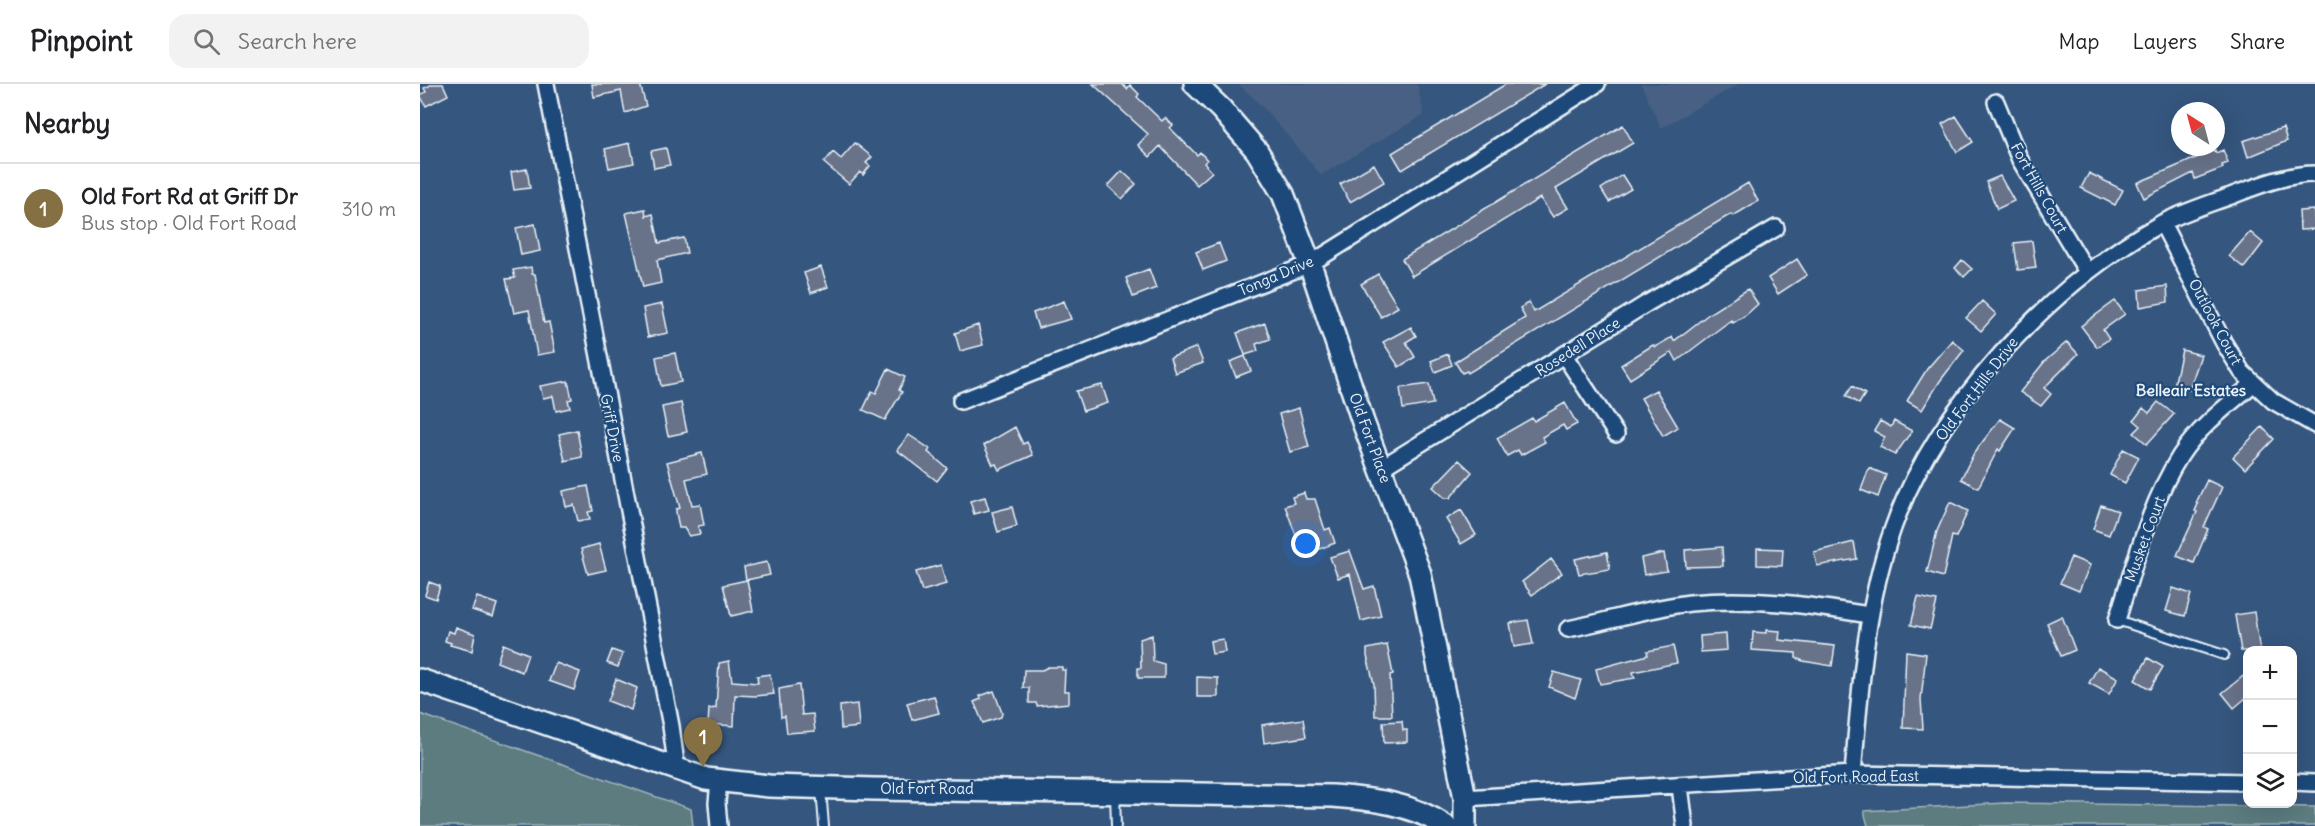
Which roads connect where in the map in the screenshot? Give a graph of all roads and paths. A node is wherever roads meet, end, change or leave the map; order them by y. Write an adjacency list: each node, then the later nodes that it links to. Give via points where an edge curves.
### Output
1 (546, 84): 21 (street, Griff Drive)
2 (1195, 84): 8 (main road, Old Fort Place, via 1257,151 1283,194)
3 (1596, 84): 8 (street, Tonga Drive)
4 (1996, 102): 9 (street, Fort Hills Court, via 2020,160)
5 (2315, 174): 6 (street, Old Fort Hills Drive, via 2265,183)
6 (2163, 223): 9 (street, Old Fort Hills Drive); 11 (street, Outlook Court, via 2224,343)
7 (1776, 228): 10 (street, Rosedell Place)
8 (1310, 264): 12 (street, Tonga Drive); 15 (main road, Old Fort Place)
9 (2087, 272): 16 (street, Old Fort Hills Drive, via 2025,326 1941,435 1905,498)
10 (1564, 356): 14 (street); 15 (street, Rosedell Place)
11 (2253, 384): 13 (street, Outlook Court, via 2273,401); 17 (street, Musket Court, via 2218,413 2181,454 2153,508)
12 (961, 401)
13 (2315, 425)
14 (1616, 434)
15 (1381, 468): 30 (main road, Old Fort Place, via 1420,574)
16 (1869, 615): 18 (street, via 1744,600 1688,604); 22 (street, Old Fort Hills Drive)
17 (2117, 620): 19 (lane)
18 (1568, 629)
19 (2224, 655)
20 (420, 680): 21 (main road, Old Fort Road)
21 (677, 771): 23 (main road, Old Fort Road)
22 (1853, 774): 24 (street, Old Fort Road East); 27 (street, Old Fort Road East)
23 (719, 781): 28 (main road, Old Fort Road); 31 (street)
24 (2243, 782)
25 (2297, 782): 26 (street)
26 (2315, 783)
27 (1680, 786): 30 (street, Old Fort Road East); 36 (street)
28 (821, 788): 29 (main road, Old Fort Road); 32 (lane)
29 (1115, 792): 33 (lane); 34 (main road, Old Fort Road, via 1360,798 1416,810)
30 (1464, 798): 35 (main road, Old Fort Place)
31 (720, 826)
32 (824, 826)
33 (1116, 826)
34 (1445, 826)
35 (1465, 826)
36 (1685, 826)

